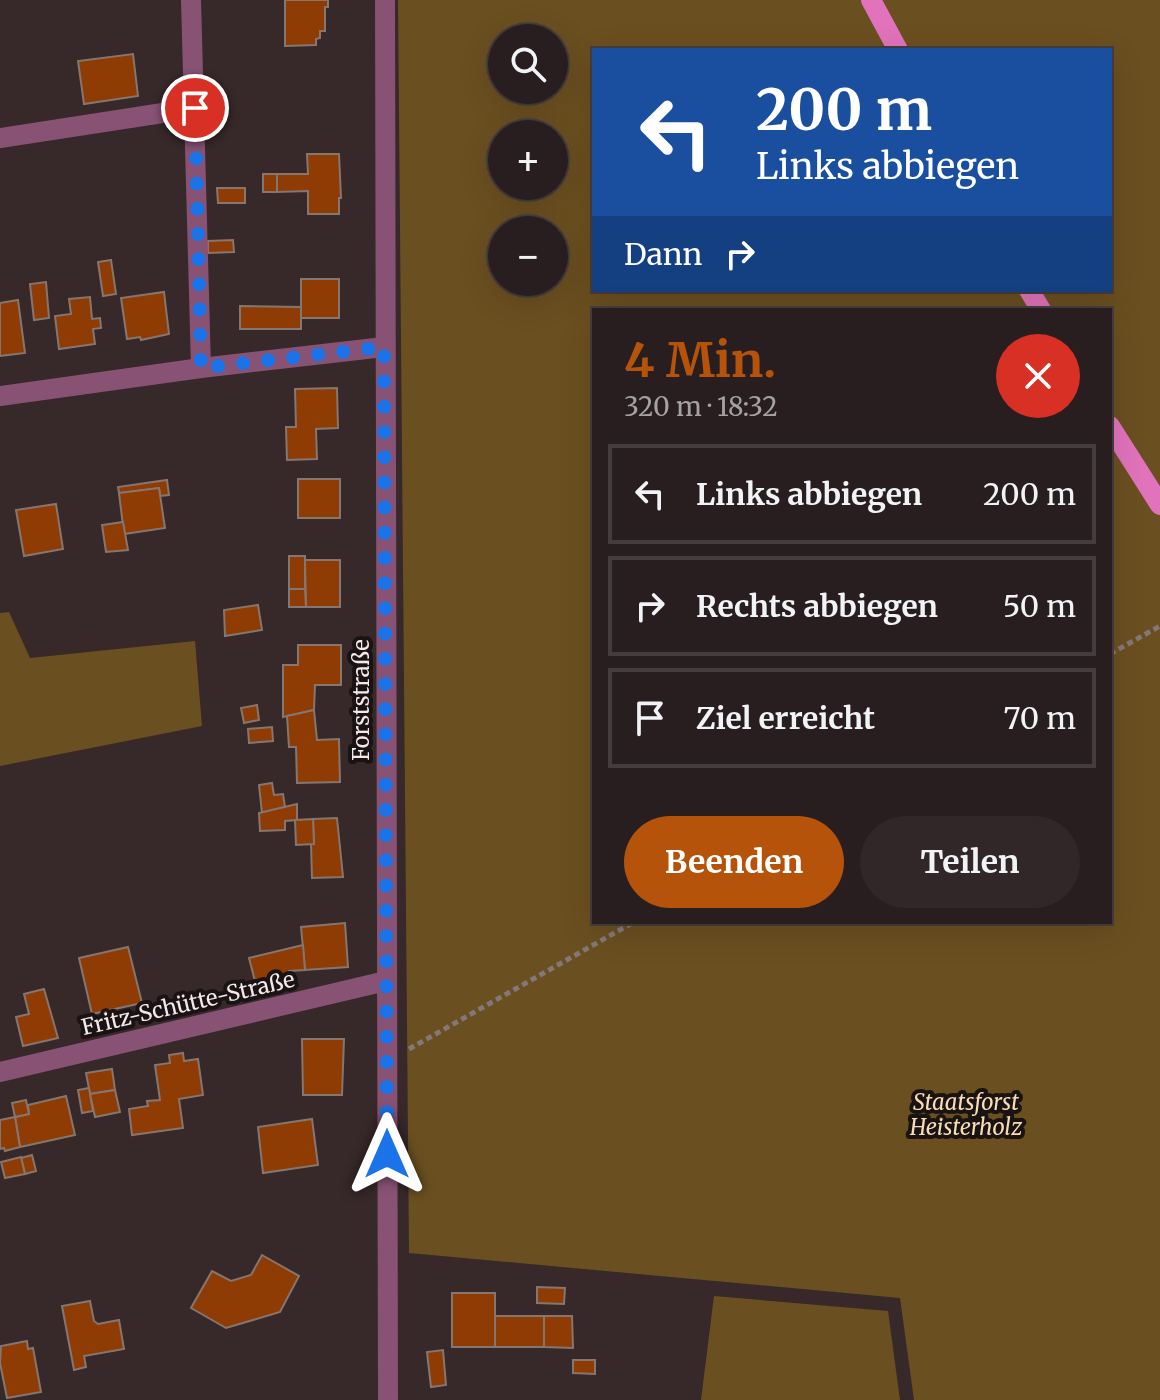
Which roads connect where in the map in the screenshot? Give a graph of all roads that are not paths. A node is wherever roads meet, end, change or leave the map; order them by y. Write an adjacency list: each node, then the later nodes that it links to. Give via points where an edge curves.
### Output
1 (191, 0): 5 (street)
2 (385, 0): 7 (street, Forststraße)
3 (871, 0): 4 (main road)
4 (897, 48)
5 (195, 108): 6 (street); 8 (street)
6 (0, 138)
7 (384, 347): 8 (street); 12 (street, Forststraße)
8 (201, 368): 9 (street)
9 (0, 396)
10 (1112, 429): 11 (main road)
11 (1160, 505)
12 (386, 981): 13 (street, Fritz-Schütte-Straße); 14 (street, Forststraße)
13 (0, 1072)
14 (388, 1400)

